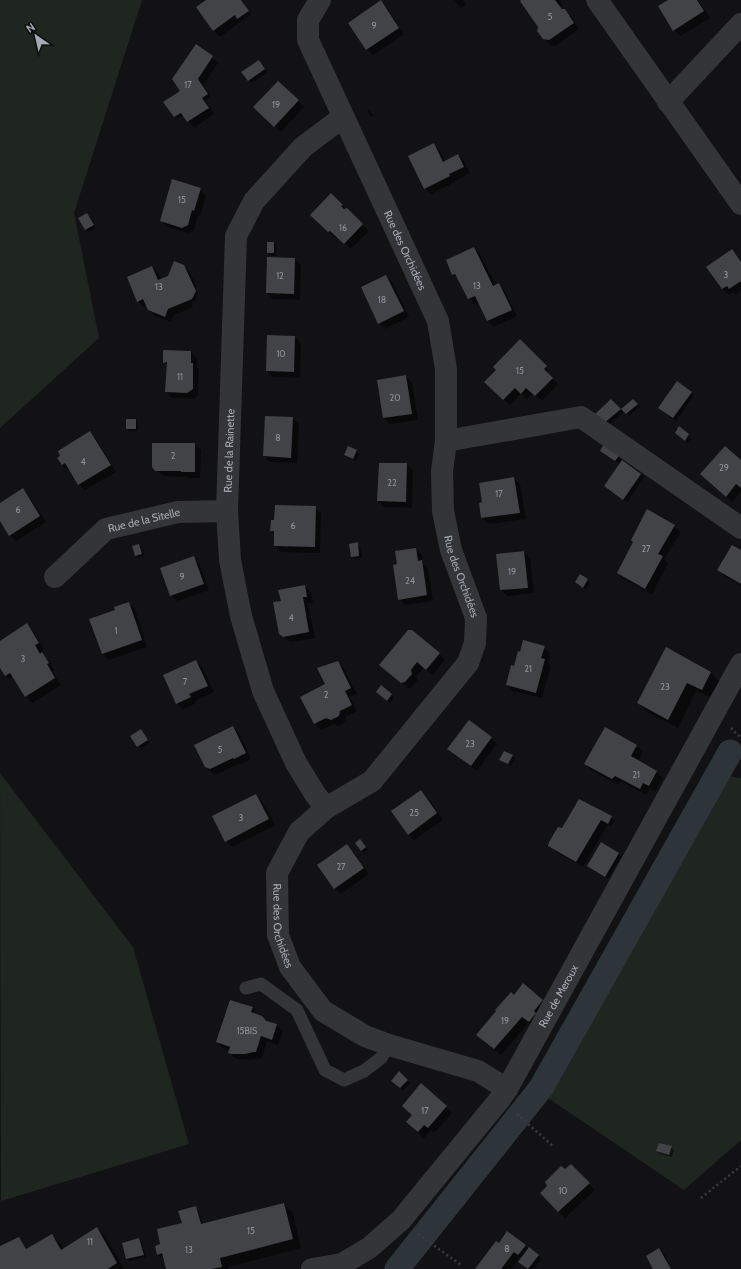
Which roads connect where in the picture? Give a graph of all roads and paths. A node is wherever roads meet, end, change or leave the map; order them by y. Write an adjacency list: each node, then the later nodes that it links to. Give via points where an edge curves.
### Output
1 (320, 0): 5 (street, Rue des Orchidées, via 308,20 308,40)
2 (597, 0): 4 (street)
3 (741, 24): 4 (street)
4 (668, 102): 6 (street)
5 (343, 117): 7 (street, Rue des Orchidées, via 438,321 446,369); 8 (street, Rue de la Rainette, via 302,147 254,201 236,236)
6 (741, 204)
7 (446, 441): 9 (street, via 581,417); 12 (street, Rue des Orchidées, via 442,470 443,511 451,550 476,618 475,643 468,663 372,781)
8 (227, 511): 10 (street, Rue de la Sitelle, via 178,512 106,529); 12 (street, Rue de la Rainette, via 232,574 241,616 263,691 296,763)
9 (741, 528)
10 (55, 577)
11 (741, 664): 15 (street, Rue de Meroux)
12 (326, 808): 14 (street, Rue des Orchidées, via 300,832 277,873 278,935 290,967 323,1011 365,1036)
13 (246, 988): 14 (lane, via 261,984 297,1010 325,1070 344,1080 364,1071 381,1058)
14 (389, 1045): 15 (street, Rue des Orchidées, via 478,1071)
15 (507, 1089): 22 (street, Rue de Meroux, via 401,1220 369,1248 342,1264)
16 (525, 1122): 17 (path)
17 (554, 1147)
18 (741, 1166): 19 (path)
19 (701, 1198)
20 (416, 1233): 21 (path)
21 (461, 1265)
22 (312, 1269)

